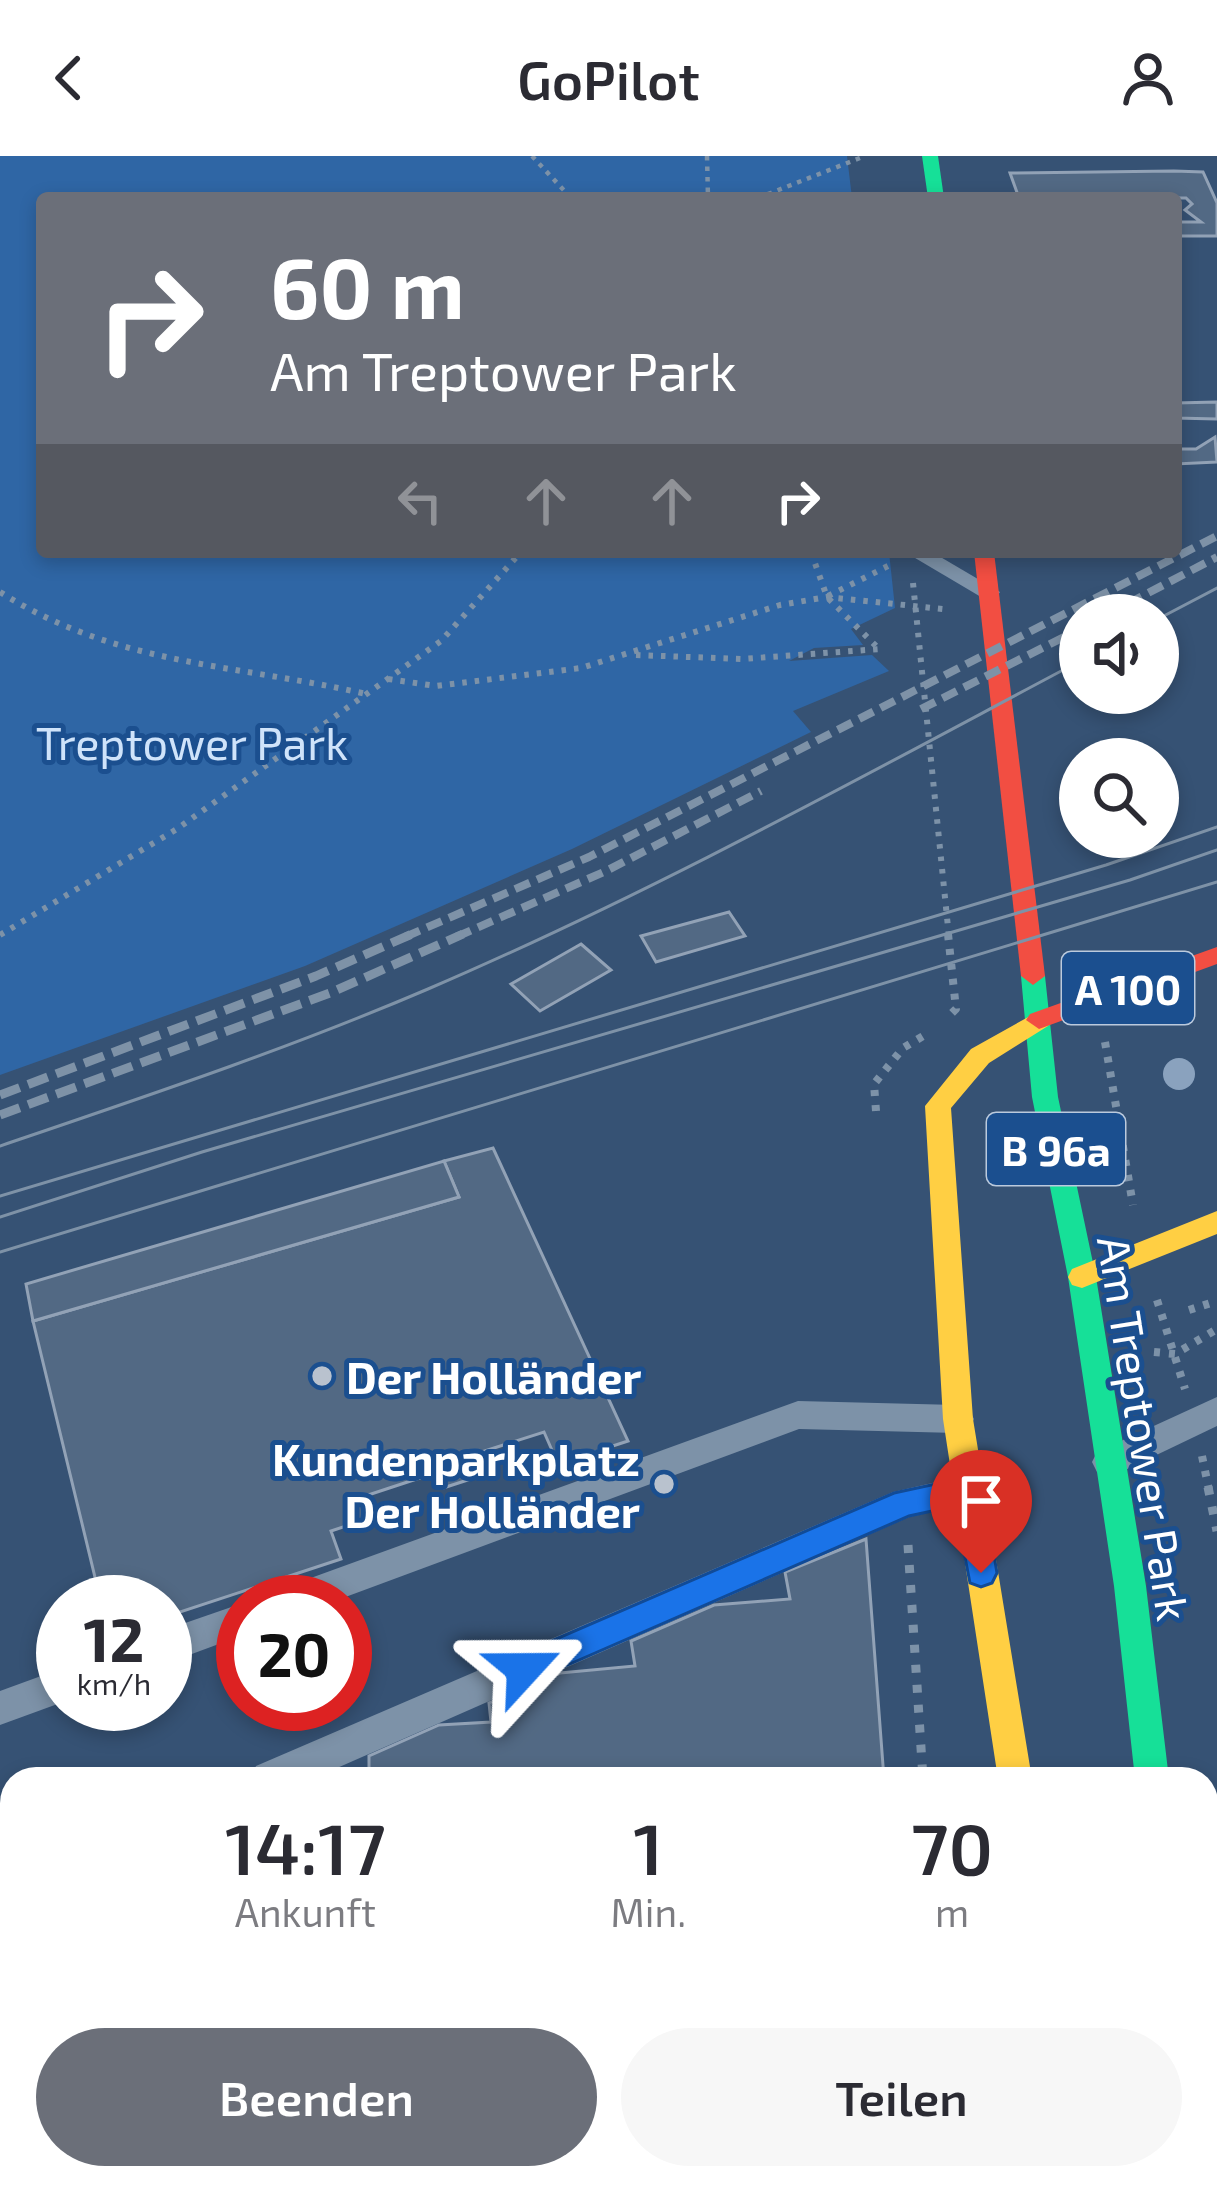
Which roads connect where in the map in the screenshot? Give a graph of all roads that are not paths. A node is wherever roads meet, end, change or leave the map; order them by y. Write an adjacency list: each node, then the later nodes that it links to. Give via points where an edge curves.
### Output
1 (930, 156): 2 (main road)
2 (935, 192)
3 (985, 558): 5 (main road, Am Treptower Park / B 96a)
4 (913, 560): 5 (lane)
5 (989, 592): 7 (main road, Am Treptower Park / B 96a)
6 (1217, 955): 7 (main road, A 100)
7 (1039, 1020): 9 (main road, Am Treptower Park / B 96a, via 1045,1096); 11 (main road, via 980,1056 938,1106)
8 (1217, 1222): 9 (main road)
9 (1082, 1277): 12 (main road, Am Treptower Park / B 96a)
10 (1206, 1416): 12 (lane)
11 (958, 1419): 13 (main road); 14 (lane, via 798,1415)
12 (1109, 1462): 19 (main road, Am Treptower Park / B 96a)
13 (968, 1490): 17 (lane, via 905,1503); 18 (main road)
14 (362, 1575)
15 (36, 1695): 16 (lane)
16 (0, 1708)
17 (297, 1767)
18 (1013, 1767)
19 (1151, 1767)

